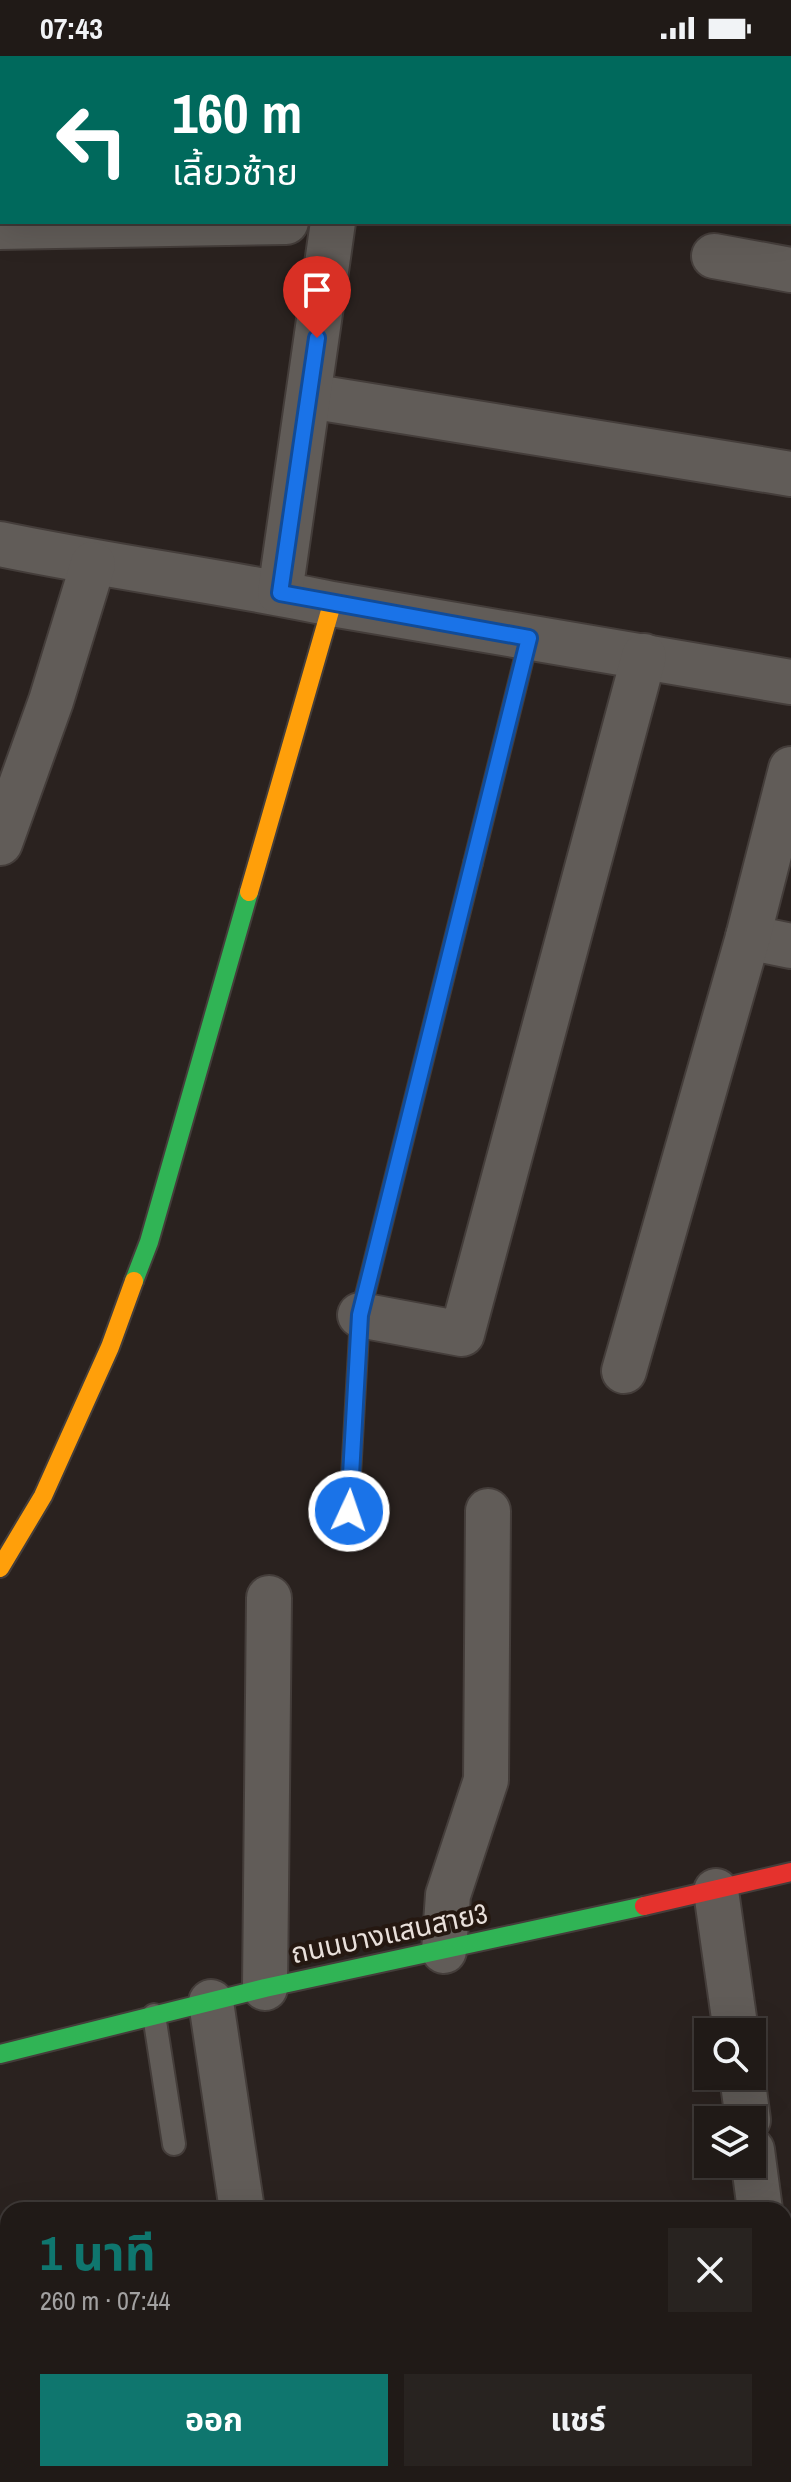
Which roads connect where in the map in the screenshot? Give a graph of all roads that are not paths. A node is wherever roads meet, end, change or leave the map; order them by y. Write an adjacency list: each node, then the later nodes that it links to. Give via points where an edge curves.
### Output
1 (172, 224): 3 (street)
2 (333, 224): 6 (street)
3 (0, 227)
4 (714, 256): 5 (street)
5 (791, 270)
6 (309, 396): 7 (street); 10 (street)
7 (791, 474)
8 (0, 544): 9 (street)
9 (93, 564): 10 (street); 16 (street)
10 (280, 593): 11 (street)
11 (332, 604): 12 (street); 23 (street, via 149,1242 110,1347 49,1483)
12 (529, 638): 13 (street); 19 (street)
13 (644, 656): 14 (street); 19 (street, via 462,1334)
14 (791, 682)
15 (791, 769): 17 (street)
16 (0, 843)
17 (748, 937): 18 (street); 20 (street)
18 (791, 946)
19 (360, 1315): 21 (street)
20 (624, 1371)
21 (349, 1511)
22 (488, 1511): 27 (street, via 486,1780 448,1895)
23 (0, 1568)
24 (269, 1598): 28 (street)
25 (791, 1872): 26 (street, ถนนบางแสนสาย3)
26 (716, 1891): 27 (street, ถนนบางแสนสาย3); 31 (street)
27 (444, 1951): 28 (street, ถนนบางแสนสาย3)
28 (265, 1988): 29 (street, ถนนบางแสนสาย3)
29 (211, 2002): 30 (street, ถนนบางแสนสาย3); 35 (street)
30 (154, 2015): 32 (street, ถนนบางแสนสาย3); 33 (lane)
31 (734, 2018)
32 (0, 2054)
33 (174, 2144)
34 (756, 2178): 36 (street)
35 (241, 2202)
36 (759, 2202)

